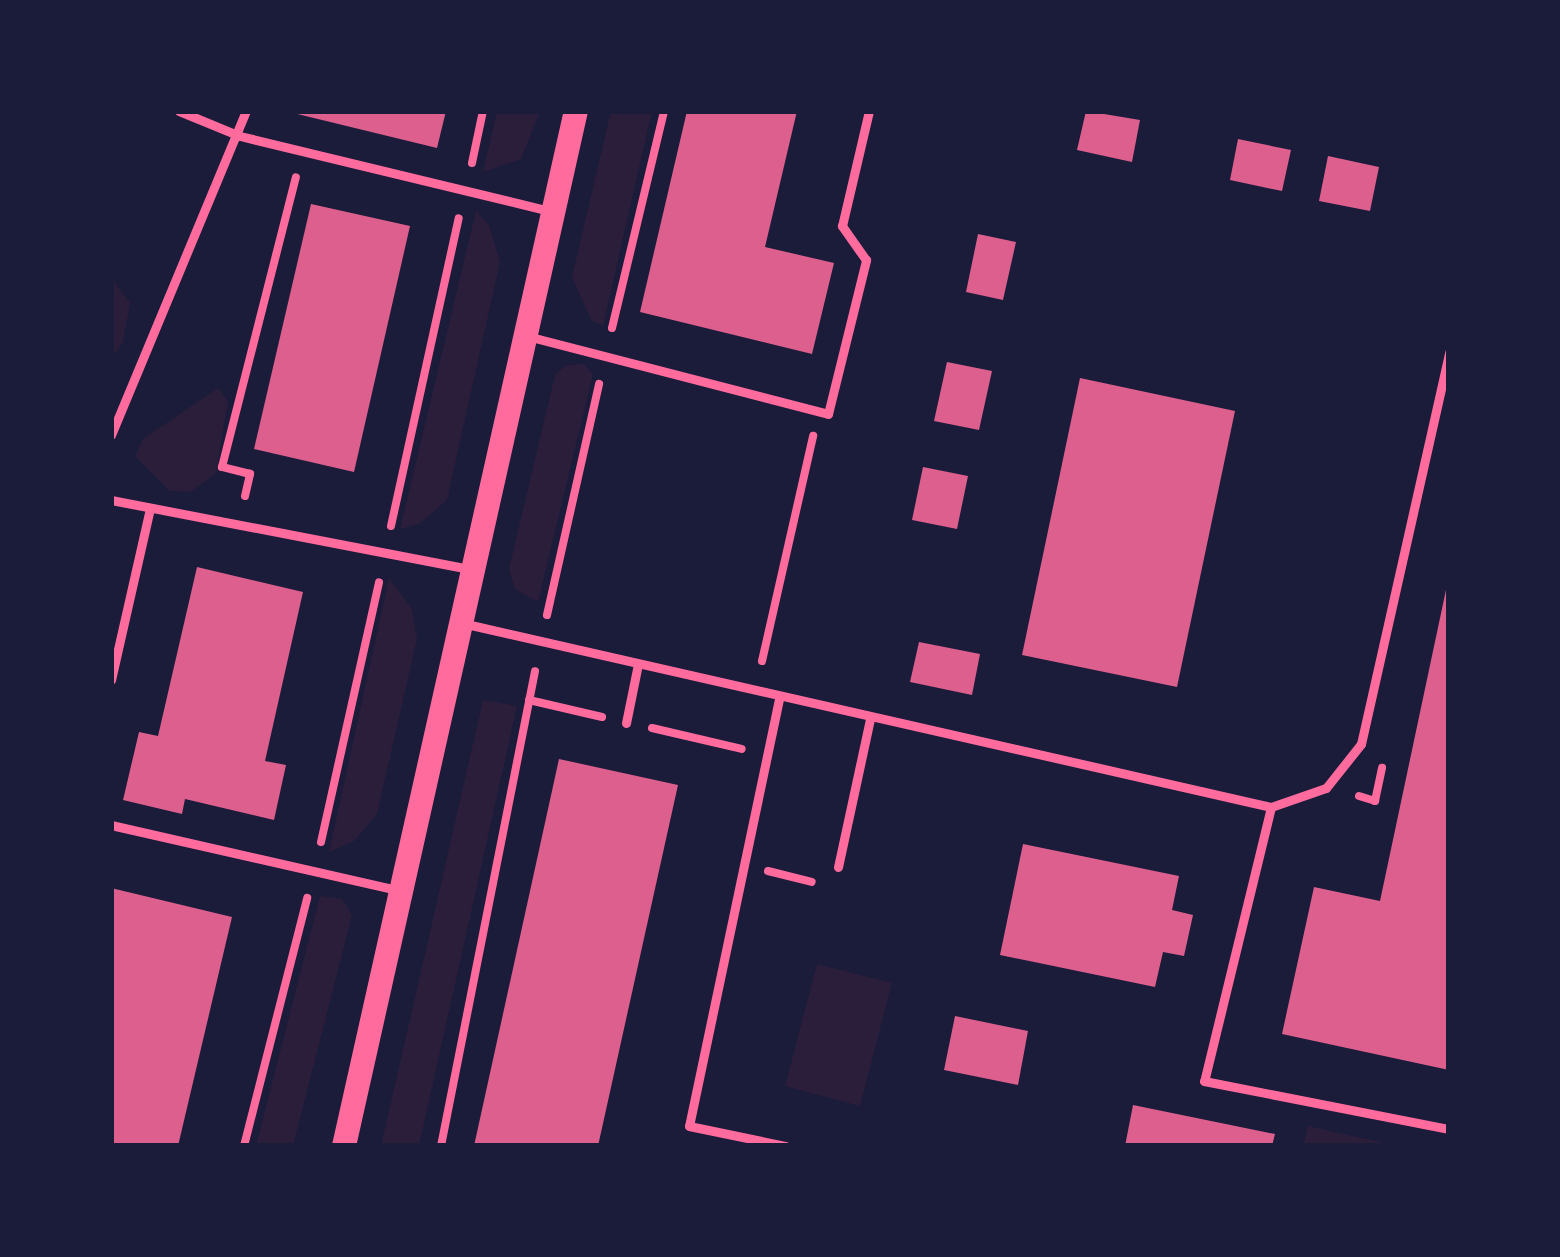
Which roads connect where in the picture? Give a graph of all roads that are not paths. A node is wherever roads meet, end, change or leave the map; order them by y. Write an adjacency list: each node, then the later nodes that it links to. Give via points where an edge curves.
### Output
1 (178, 111): 5 (lane)
2 (246, 111): 5 (lane)
3 (576, 111): 6 (main road)
4 (869, 111): 7 (lane, via 842,226 866,260 829,414)
5 (239, 136): 6 (lane); 9 (lane)
6 (554, 212): 7 (main road)
7 (527, 336): 12 (main road)
8 (1449, 352): 19 (lane, via 1361,744 1327,788)
9 (111, 435)
10 (111, 500): 11 (lane)
11 (150, 508): 12 (lane); 15 (lane)
12 (474, 571): 13 (main road)
13 (462, 623): 14 (lane); 22 (main road)
14 (638, 664): 16 (lane); 18 (lane)
15 (111, 680)
16 (779, 699): 17 (lane); 25 (lane, via 689,1126)
17 (870, 719): 19 (lane); 21 (lane)
18 (626, 722)
19 (1271, 807): 23 (lane, via 1204,1082)
20 (111, 825): 22 (lane)
21 (838, 867)
22 (403, 892): 24 (main road)
23 (1449, 1129)
24 (344, 1146)
25 (785, 1146)

